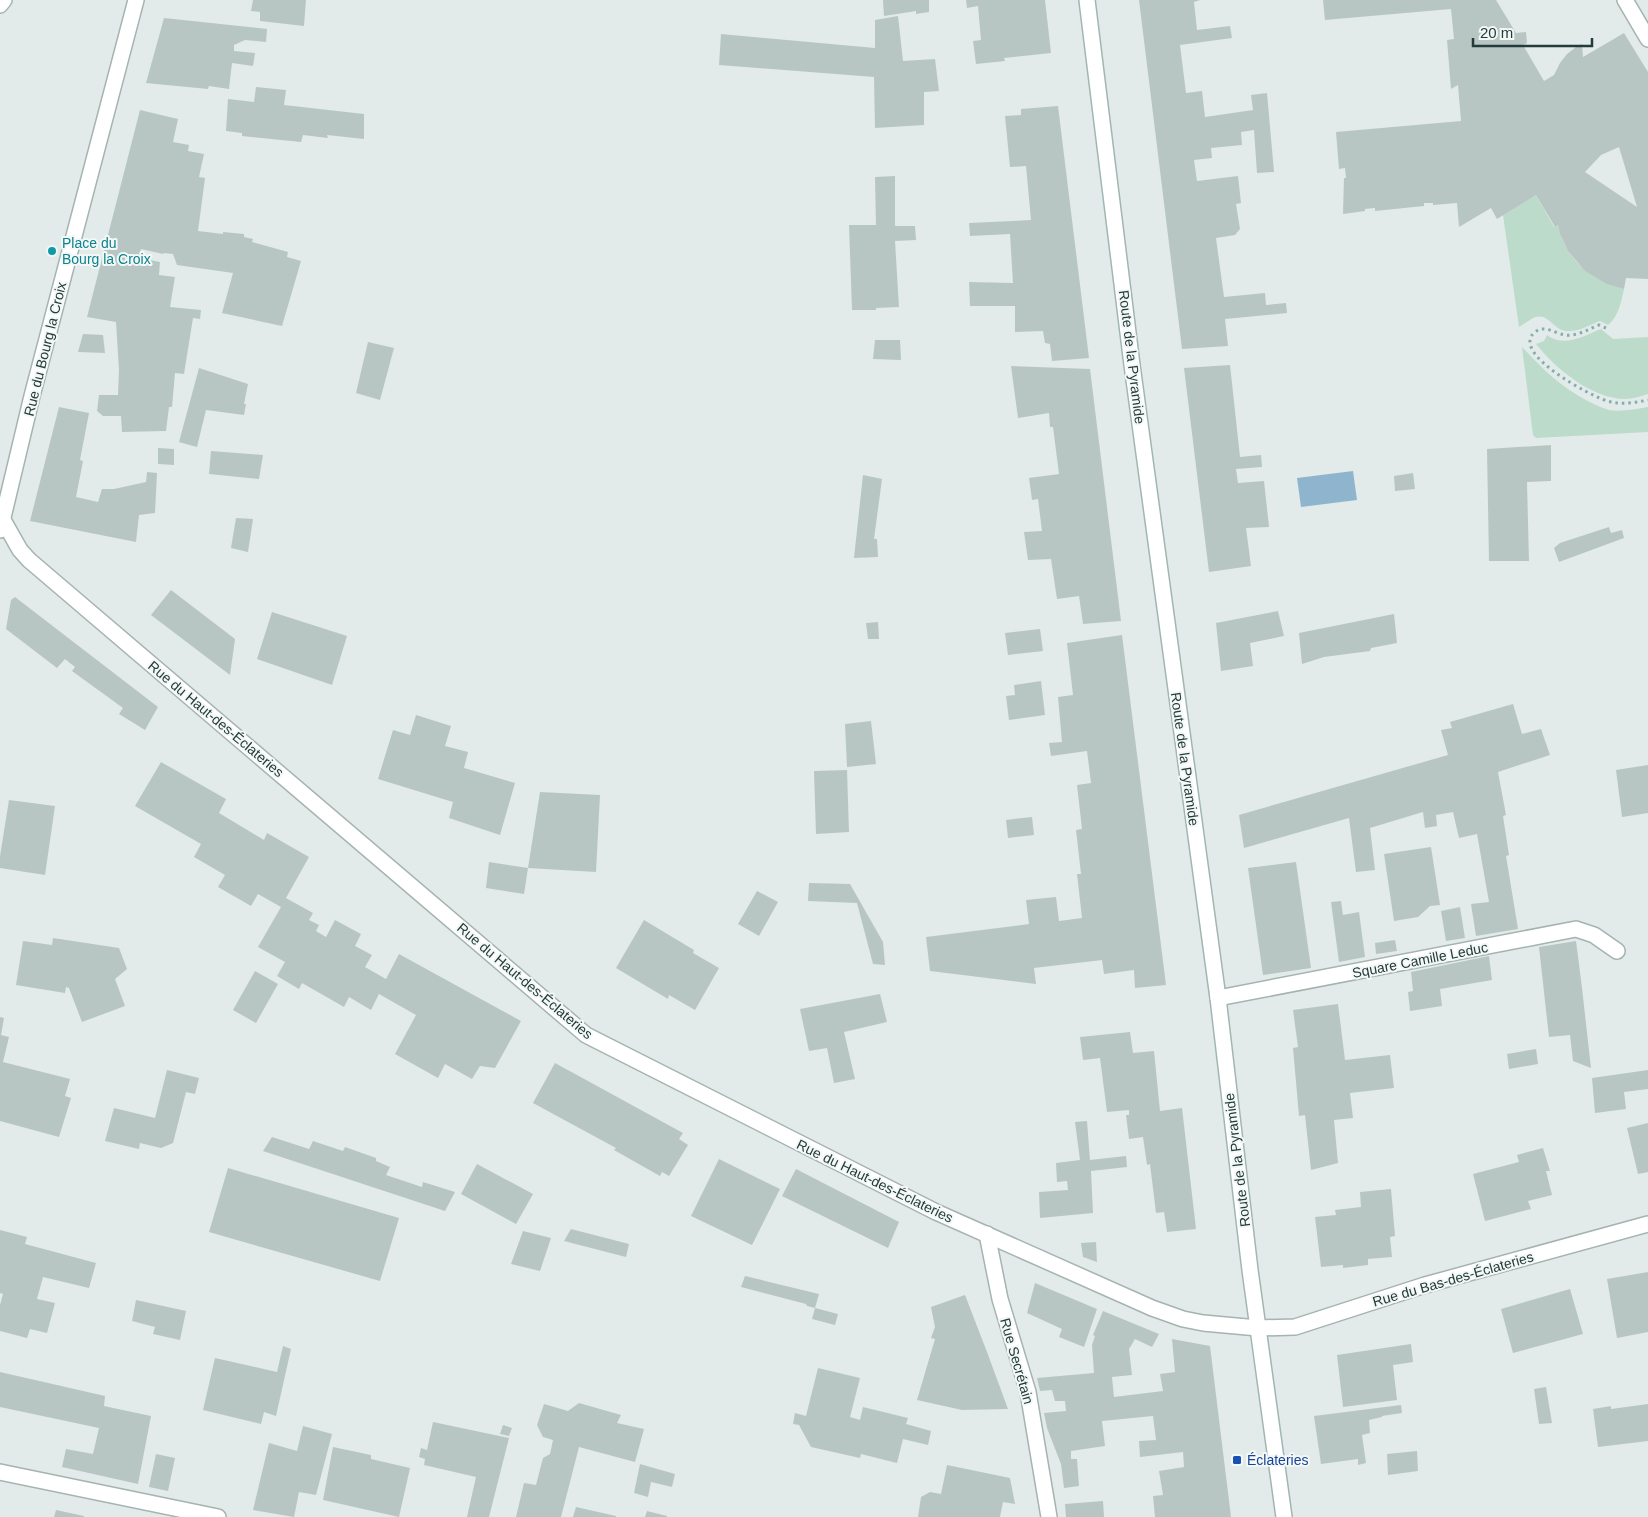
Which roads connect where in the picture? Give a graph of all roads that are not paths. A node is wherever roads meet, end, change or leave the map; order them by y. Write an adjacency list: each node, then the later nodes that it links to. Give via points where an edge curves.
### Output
1 (4, 0): 5 (street)
2 (136, 0): 7 (street, Rue du Bourg la Croix)
3 (1087, 0): 9 (street, Route de la Pyramide, via 1132,365)
4 (1625, 0): 6 (street)
5 (0, 5)
6 (1648, 39)
7 (1, 522): 11 (street, Rue du Haut-des-Éclateries, via 29,560 586,1035 936,1212)
8 (1617, 951): 9 (street, Square Camille Leduc, via 1594,935 1576,929)
9 (1218, 998): 12 (street, Route de la Pyramide)
10 (1648, 1224): 12 (street, Rue du Bas-des-Éclateries, via 1425,1285 1295,1326)
11 (987, 1234): 12 (street, Rue du Haut-des-Éclateries, via 1111,1291 1183,1319); 15 (street, Rue Secrétain, via 1000,1299 1028,1392)
12 (1258, 1328): 16 (street, Route de la Pyramide)
13 (0, 1472): 14 (street)
14 (218, 1517)
15 (1049, 1517)
16 (1284, 1517)

